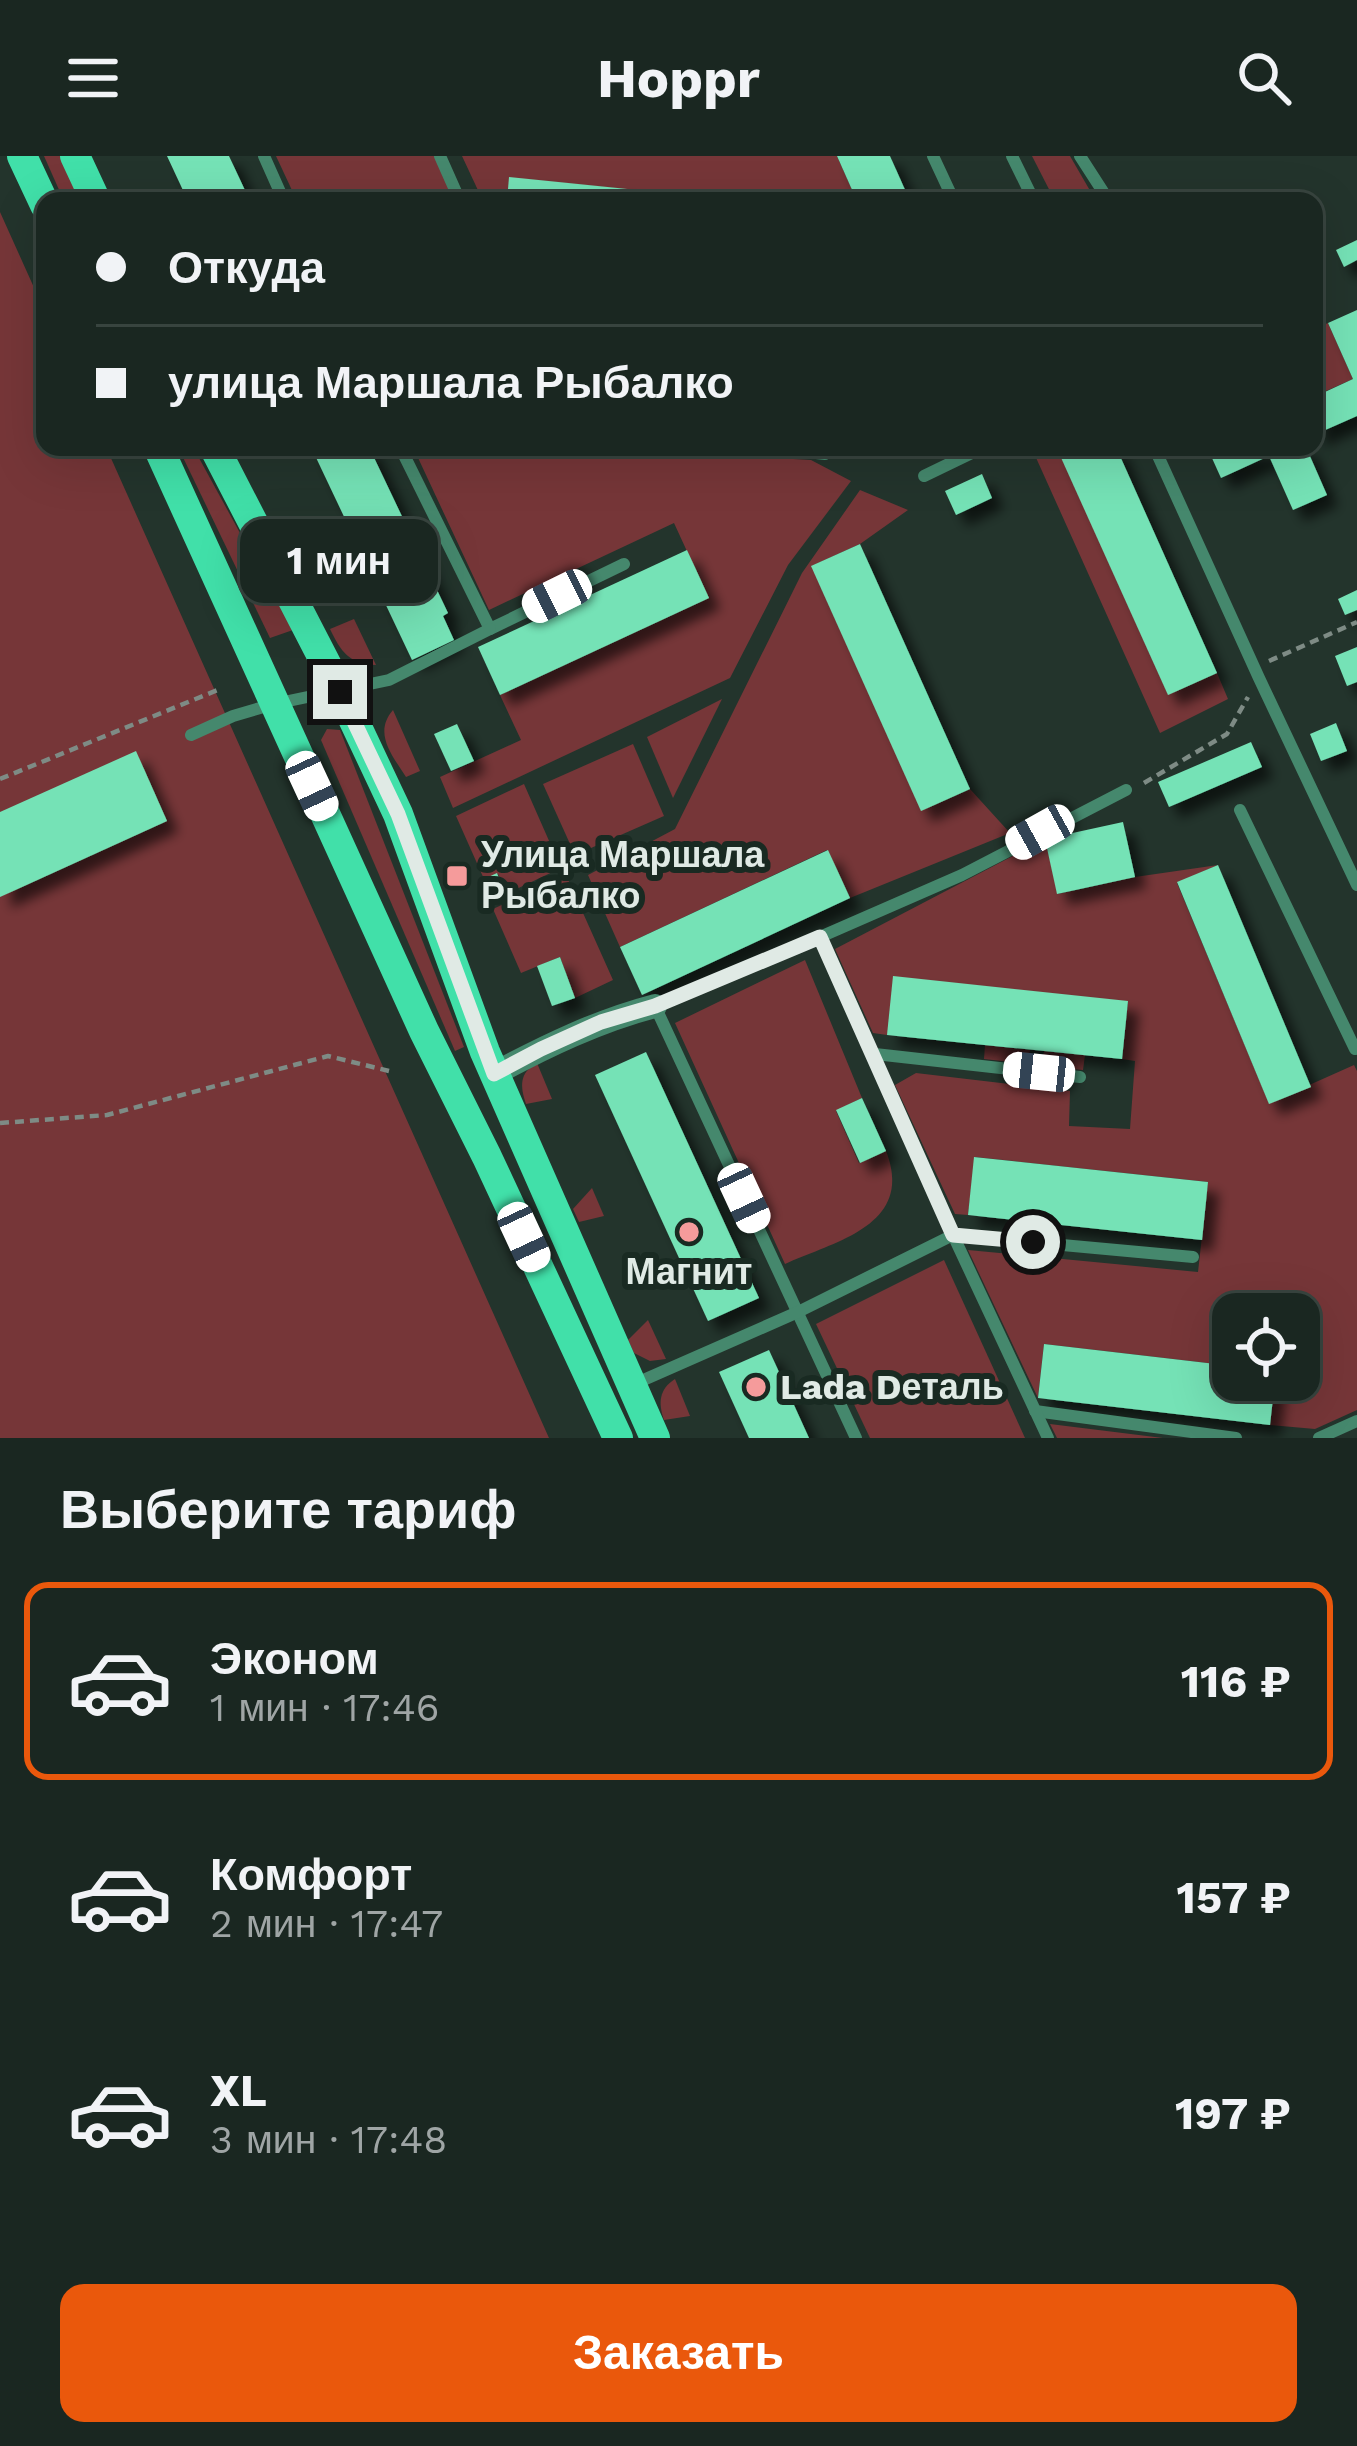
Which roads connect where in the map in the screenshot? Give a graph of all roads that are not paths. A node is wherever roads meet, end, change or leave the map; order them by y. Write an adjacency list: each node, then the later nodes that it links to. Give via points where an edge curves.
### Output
1 (22, 156): 8 (main road)
2 (75, 156): 9 (main road)
3 (264, 156): 10 (lane)
4 (440, 156): 11 (lane)
5 (933, 156): 12 (lane)
6 (1012, 156): 13 (lane)
7 (1079, 156): 14 (lane)
8 (39, 192)
9 (92, 192)
10 (280, 192)
11 (456, 192)
12 (950, 192)
13 (1030, 192)
14 (1103, 192)
15 (162, 456): 24 (main road)
16 (219, 456): 23 (main road)
17 (404, 456): 22 (lane)
18 (965, 456): 20 (lane)
19 (1158, 456): 28 (lane)
20 (924, 476)
21 (624, 564): 22 (lane)
22 (490, 629): 23 (lane, via 389,680)
23 (340, 692): 24 (lane); 33 (main road, via 398,814)
24 (274, 704): 25 (lane); 41 (main road)
25 (190, 735)
26 (1126, 790): 29 (lane)
27 (1240, 809): 31 (lane)
28 (1357, 885)
29 (820, 937): 30 (lane); 32 (lane)
30 (655, 1006): 33 (street, via 601,1022); 37 (lane)
31 (1357, 1048)
32 (875, 1054): 34 (lane); 35 (lane)
33 (494, 1074): 38 (main road)
34 (1080, 1077)
35 (953, 1235): 36 (lane); 37 (lane); 39 (lane)
36 (1192, 1257)
37 (798, 1312): 38 (lane); 43 (lane)
38 (631, 1386): 42 (main road)
39 (1035, 1411): 44 (lane); 45 (lane)
40 (1357, 1421): 46 (lane)
41 (618, 1438)
42 (655, 1438)
43 (856, 1438)
44 (1048, 1438)
45 (1236, 1438)
46 (1319, 1438)

